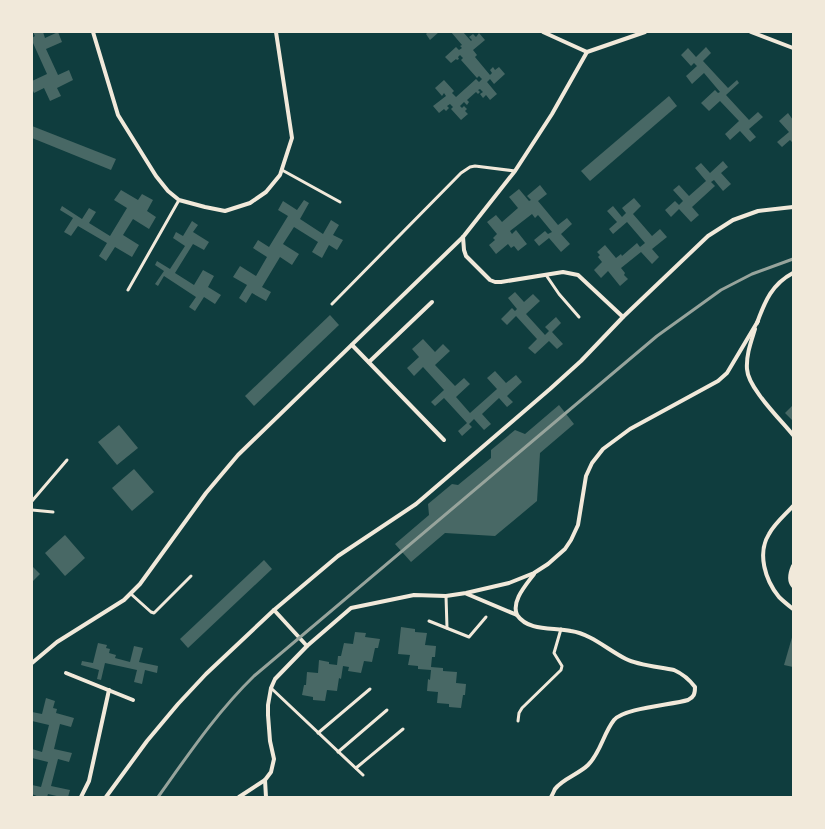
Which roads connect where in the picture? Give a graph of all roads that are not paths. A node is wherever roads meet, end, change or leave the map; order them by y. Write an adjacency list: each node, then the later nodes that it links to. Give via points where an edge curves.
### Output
1 (93, 32): 10 (street, via 118,115 156,176)
2 (276, 32): 8 (street, via 292,138)
3 (543, 32): 7 (street)
4 (645, 32): 7 (street)
5 (751, 32): 6 (street)
6 (793, 48)
7 (588, 52): 9 (street)
8 (282, 170): 10 (street, via 266,192 250,202 225,210); 11 (lane)
9 (515, 171): 13 (street); 18 (lane, via 475,166 460,174)
10 (179, 200): 16 (lane)
11 (340, 202)
12 (793, 207): 20 (street, via 758,211 717,229)
13 (464, 237): 15 (street, via 466,256 490,280 495,282); 22 (street)
14 (793, 273): 21 (street, via 768,294)
15 (546, 275): 19 (lane); 20 (street, via 563,272 578,275)
16 (128, 290)
17 (432, 302): 23 (street)
18 (332, 304)
19 (579, 317)
20 (623, 317): 39 (street, via 581,361 416,504 338,556)
21 (758, 321): 24 (street, via 747,357 747,370 759,394); 32 (street, via 727,373 718,381 630,429 603,449 586,476 578,525 571,540 558,556)
22 (352, 345): 23 (street); 35 (street, via 238,455 206,493)
23 (369, 362): 25 (street)
24 (793, 435)
25 (444, 440)
26 (67, 460): 27 (lane)
27 (32, 501)
28 (793, 506): 38 (street, via 768,534 763,560 767,576 775,590)
29 (32, 510): 30 (lane)
30 (53, 512)
31 (793, 566): 34 (street, via 790,575)
32 (534, 574): 36 (street); 40 (street, via 516,602)
33 (191, 576): 35 (lane, via 154,613)
34 (793, 586)
35 (131, 594): 46 (street, via 57,642)
36 (466, 594): 37 (street); 40 (street)
37 (446, 596): 43 (lane); 45 (street, via 414,595 351,608)
38 (793, 608)
39 (274, 610): 45 (street); 61 (street, via 178,704)
40 (517, 615): 44 (street, via 527,625)
41 (486, 617): 43 (lane, via 469,637)
42 (429, 620): 43 (lane)
43 (447, 628)
44 (561, 629): 53 (lane, via 554,653 562,666 561,670 522,708); 64 (street, via 582,634 627,660 681,673 695,687 695,694 688,700 618,716 592,760 555,788)
45 (307, 646): 48 (street, via 275,679)
46 (32, 663)
47 (66, 673): 50 (street)
48 (271, 688): 55 (lane); 59 (street, via 268,720 274,759 271,772)
49 (370, 689): 55 (lane)
50 (109, 690): 51 (street); 60 (street, via 89,781)
51 (133, 700)
52 (387, 710): 56 (lane)
53 (518, 721)
54 (403, 729): 57 (lane)
55 (318, 733): 56 (lane)
56 (338, 752): 57 (lane)
57 (356, 768): 58 (lane)
58 (363, 775)
59 (265, 780): 62 (street); 63 (street)
60 (81, 797)
61 (106, 797)
62 (240, 797)
63 (266, 797)
64 (551, 797)

